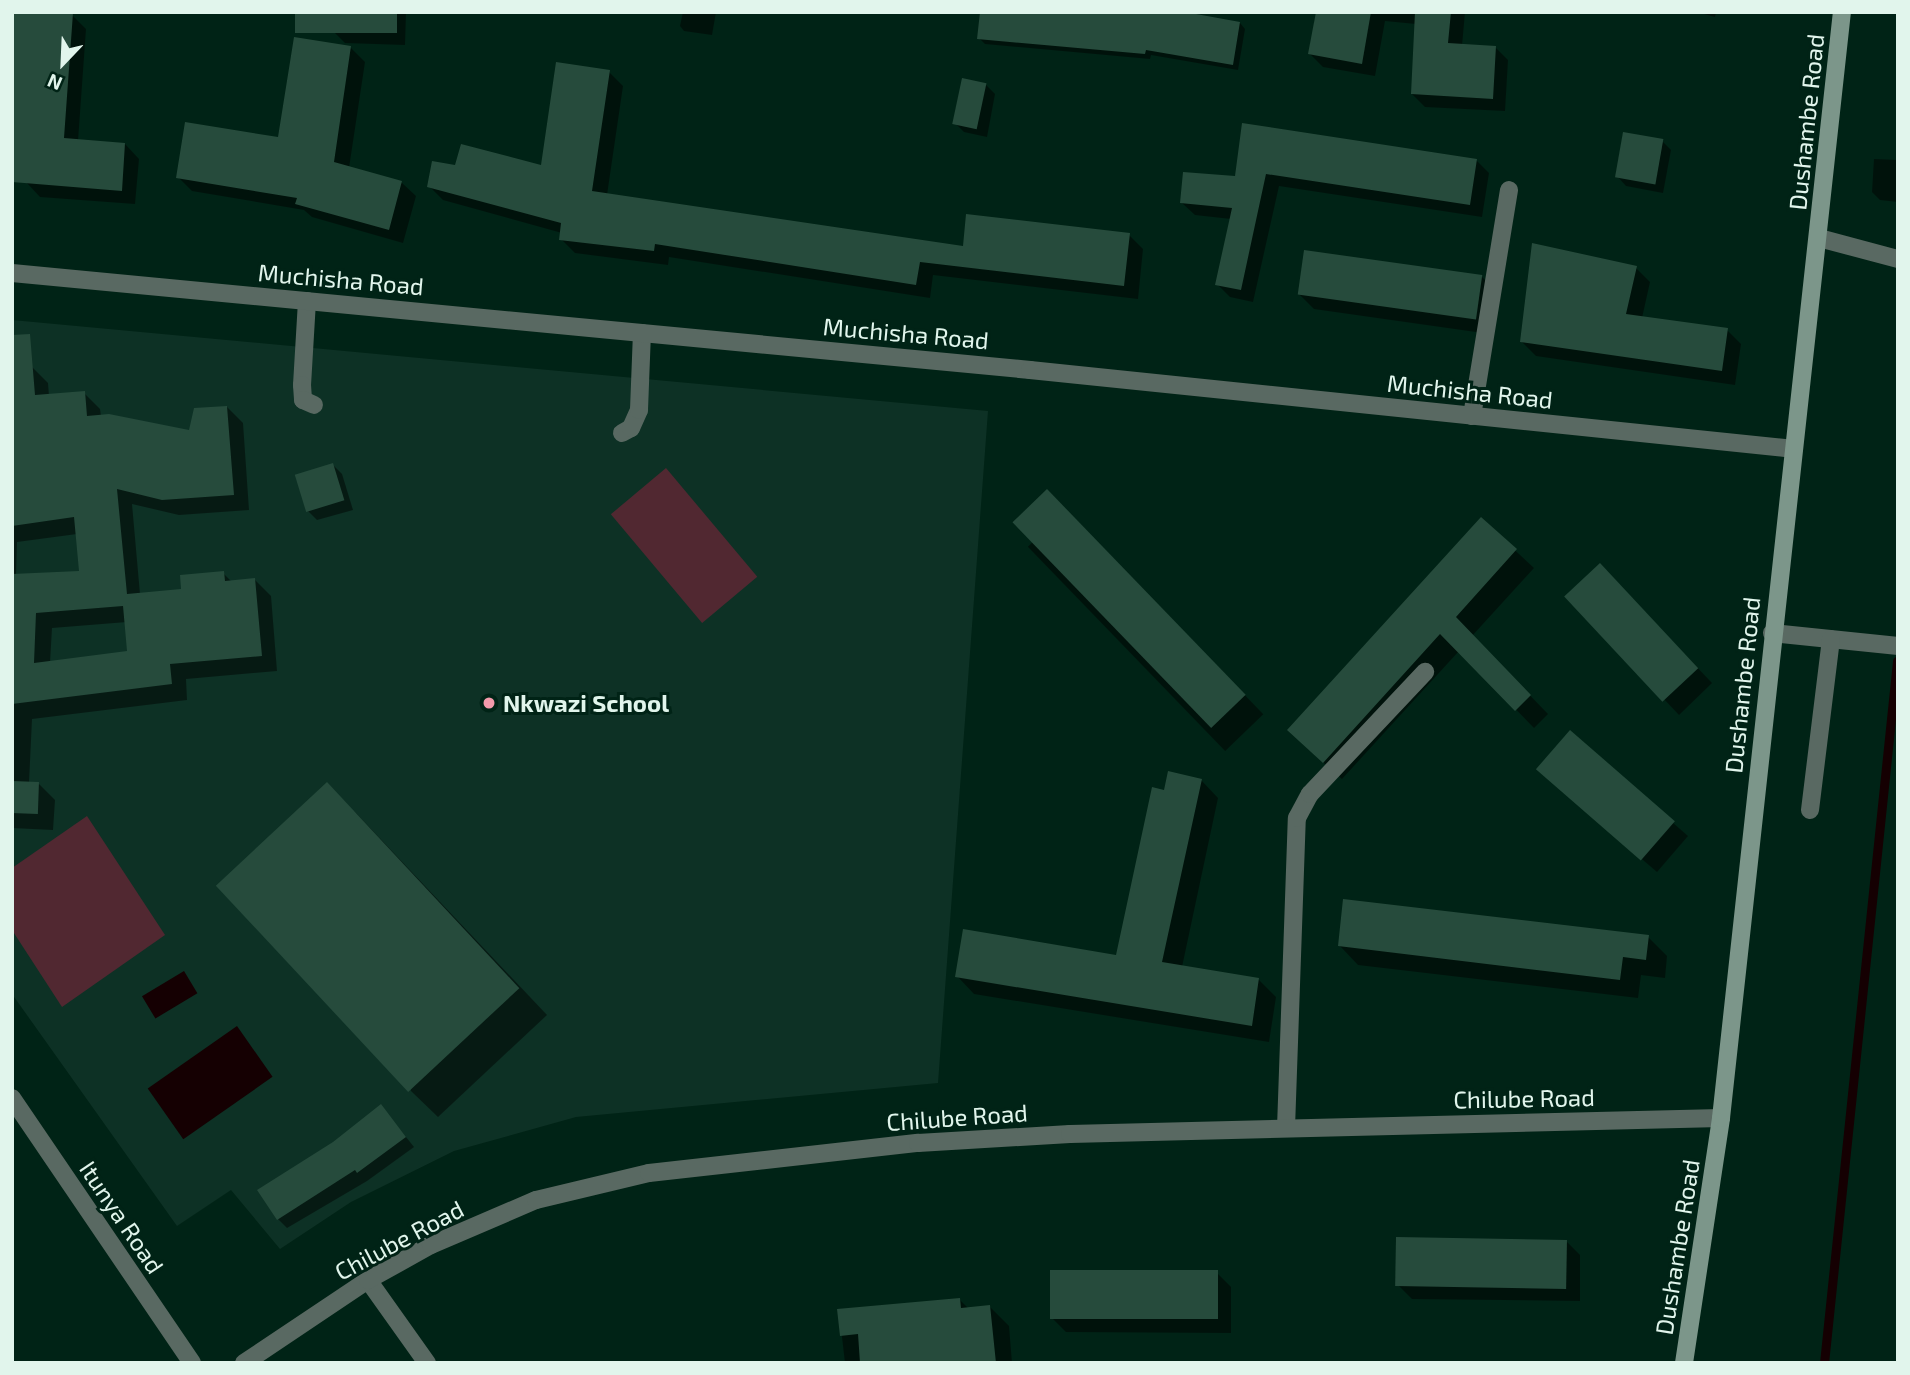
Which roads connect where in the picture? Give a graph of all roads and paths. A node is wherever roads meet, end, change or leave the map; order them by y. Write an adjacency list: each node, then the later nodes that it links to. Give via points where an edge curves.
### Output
1 (1842, 12): 3 (street, Dushambe Road)
2 (1509, 190): 9 (street)
3 (1819, 238): 4 (street); 11 (street, Dushambe Road)
4 (1898, 259)
5 (12, 273): 6 (street, Muchisha Road)
6 (307, 301): 7 (street, Muchisha Road); 8 (street, via 303,400)
7 (642, 333): 9 (street, Muchisha Road); 10 (street, via 639,410 631,428)
8 (314, 405)
9 (1472, 416): 11 (street, Muchisha Road)
10 (622, 433)
11 (1794, 449): 12 (street, Dushambe Road)
12 (1772, 633): 13 (street); 18 (street, Dushambe Road)
13 (1831, 639): 14 (street); 16 (street)
14 (1898, 646)
15 (1425, 672): 19 (street, via 1310,794 1297,818)
16 (1810, 810)
17 (12, 1098): 21 (street, Itunya Road)
18 (1721, 1118): 19 (street, Chilube Road); 24 (street, Dushambe Road)
19 (1286, 1128): 20 (street, Chilube Road, via 918,1143 649,1173 536,1200 431,1245)
20 (368, 1280): 22 (street, Chilube Road); 23 (street)
21 (192, 1363)
22 (244, 1363)
23 (427, 1363)
24 (1684, 1363)

